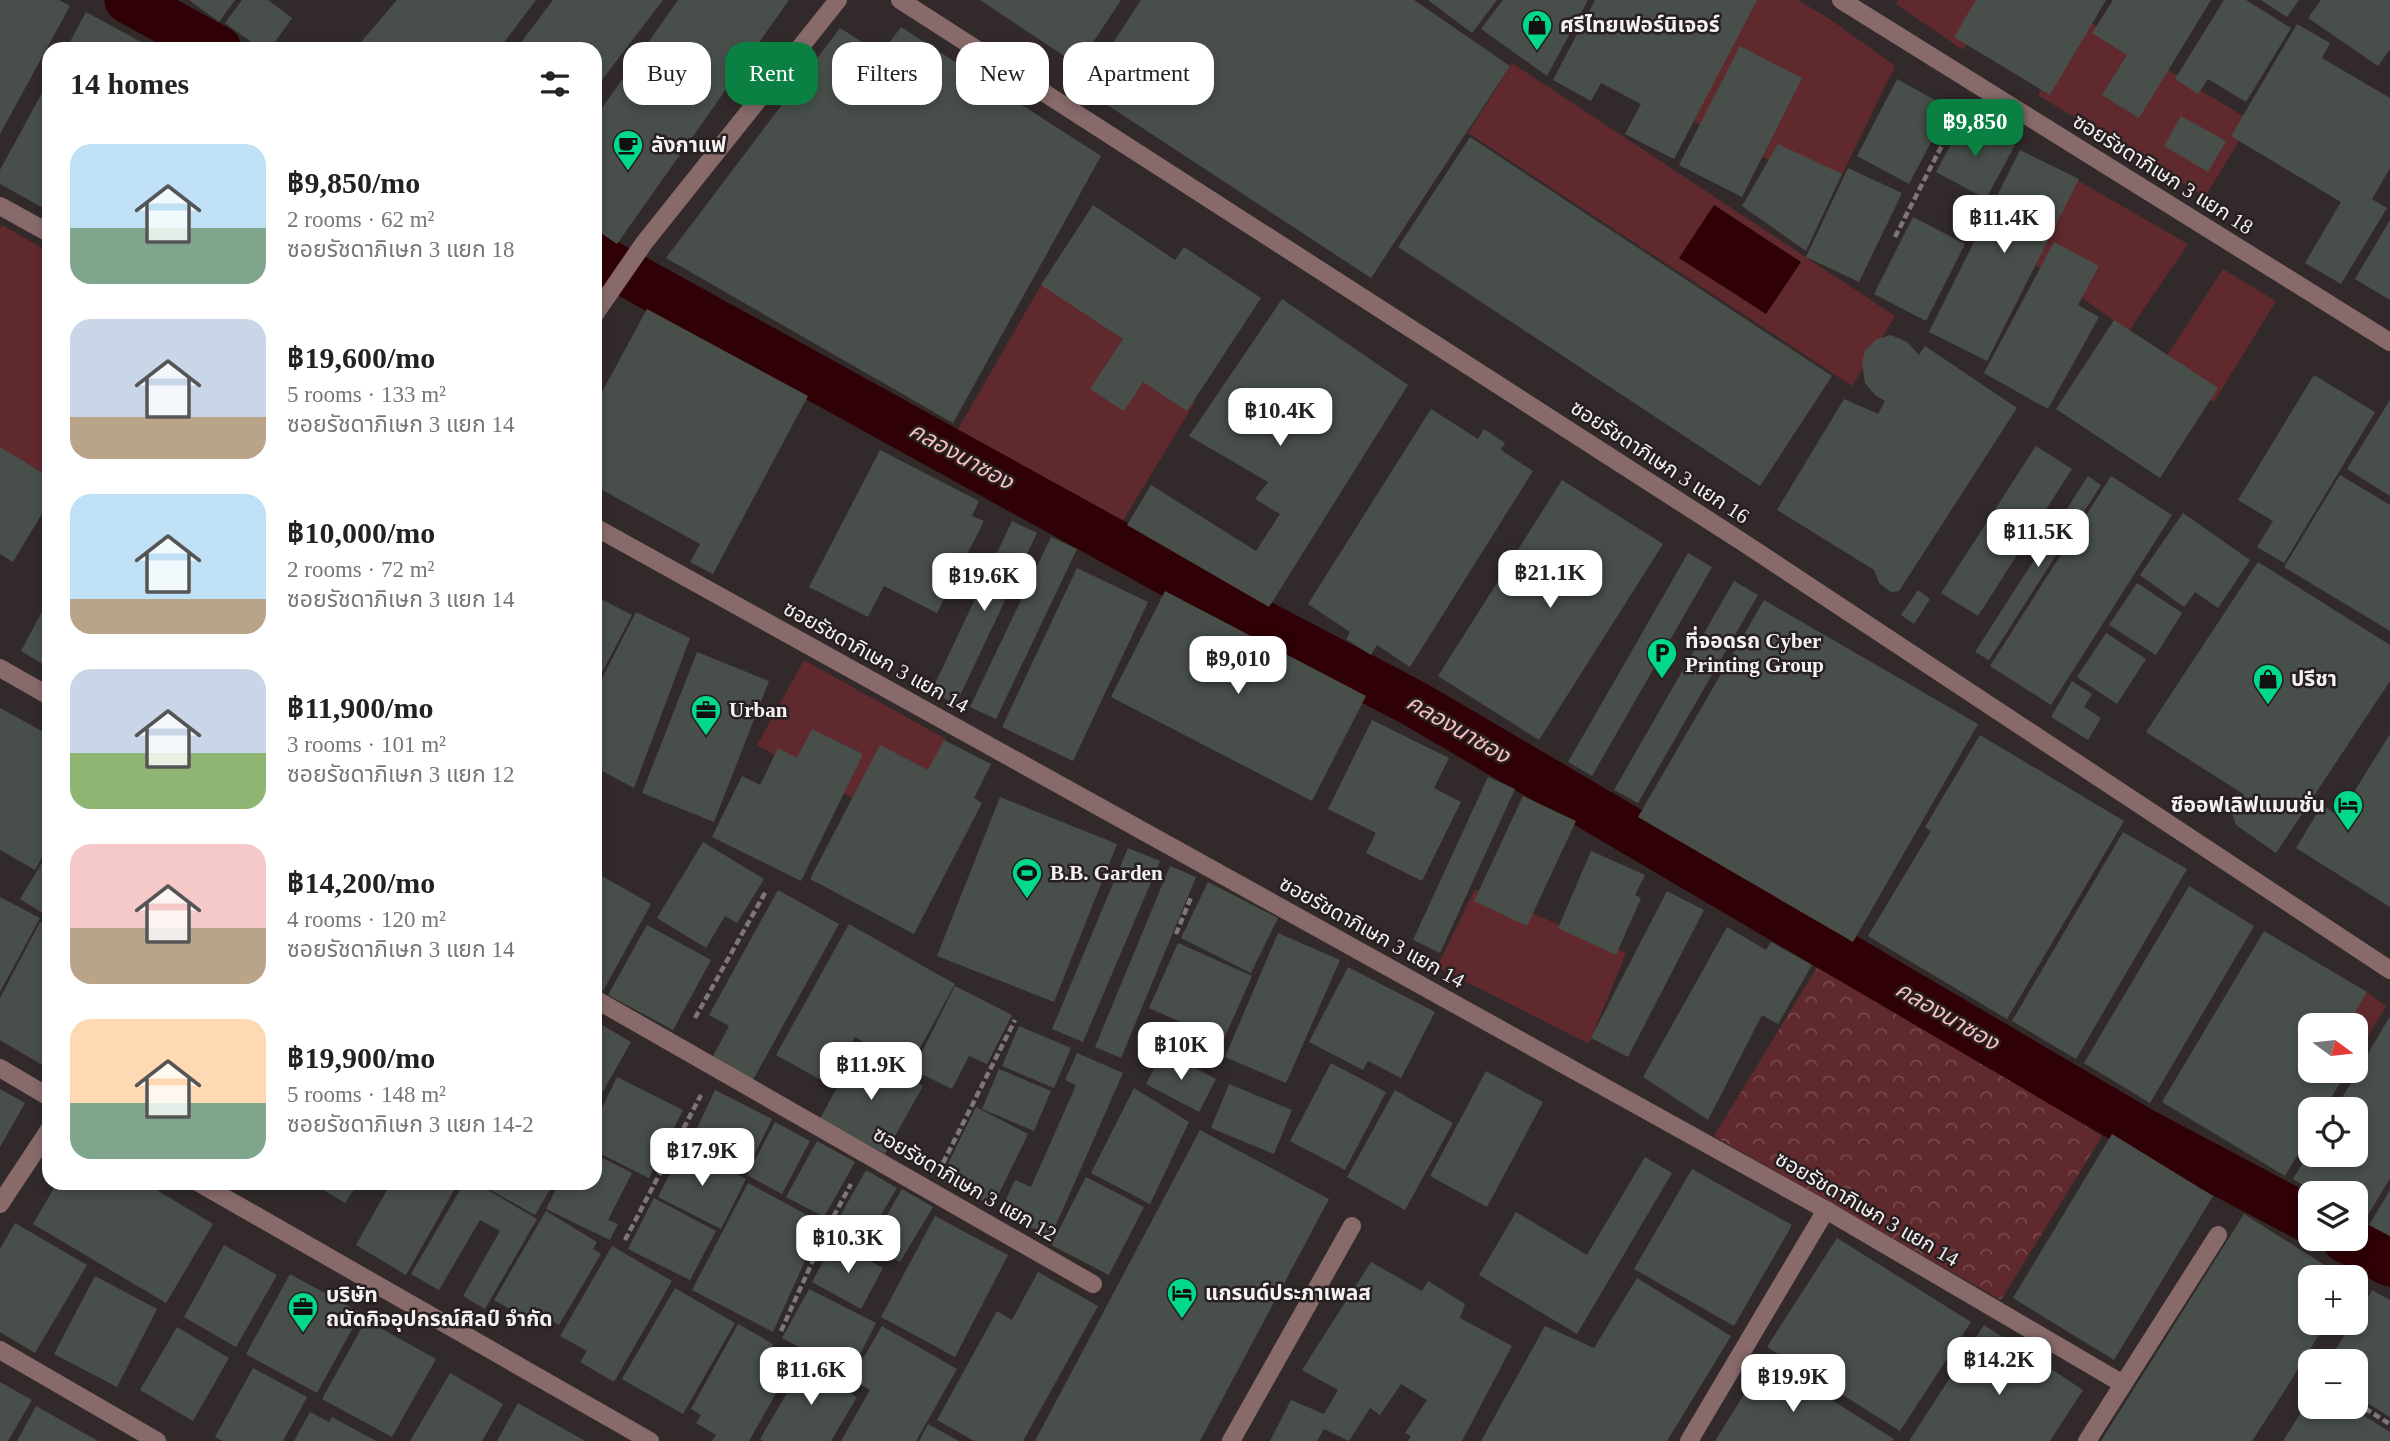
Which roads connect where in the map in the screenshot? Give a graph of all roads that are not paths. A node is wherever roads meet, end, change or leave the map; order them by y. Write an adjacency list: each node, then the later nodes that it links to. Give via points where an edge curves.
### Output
1 (838, 0): 6 (street, via 644,243)
2 (900, 0): 11 (street, ซอยรัชดาภิเษก 3 แยก 16, via 1725,530)
3 (1841, 0): 7 (street, ซอยรัชดาภิเษก 3 แยก 18)
4 (0, 206): 5 (street)
5 (42, 229)
6 (602, 304)
7 (2390, 342)
8 (602, 531): 18 (street, ซอยรัชดาภิเษก 3 แยก 14)
9 (0, 668): 10 (street)
10 (42, 692)
11 (2390, 970)
12 (602, 1003): 21 (street, ซอยรัชดาภิเษก 3 แยก 12)
13 (0, 1068): 14 (street)
14 (42, 1093)
15 (42, 1141): 17 (street)
16 (211, 1190): 25 (street)
17 (0, 1204)
18 (1826, 1210): 23 (street, ซอยรัชดาภิเษก 3 แยก 14); 27 (street)
19 (1352, 1226): 26 (street)
20 (2218, 1235): 23 (street)
21 (1093, 1284)
22 (0, 1350): 24 (street)
23 (2123, 1384): 28 (street)
24 (157, 1441)
25 (650, 1441)
26 (1231, 1441)
27 (1689, 1441)
28 (2087, 1441)

